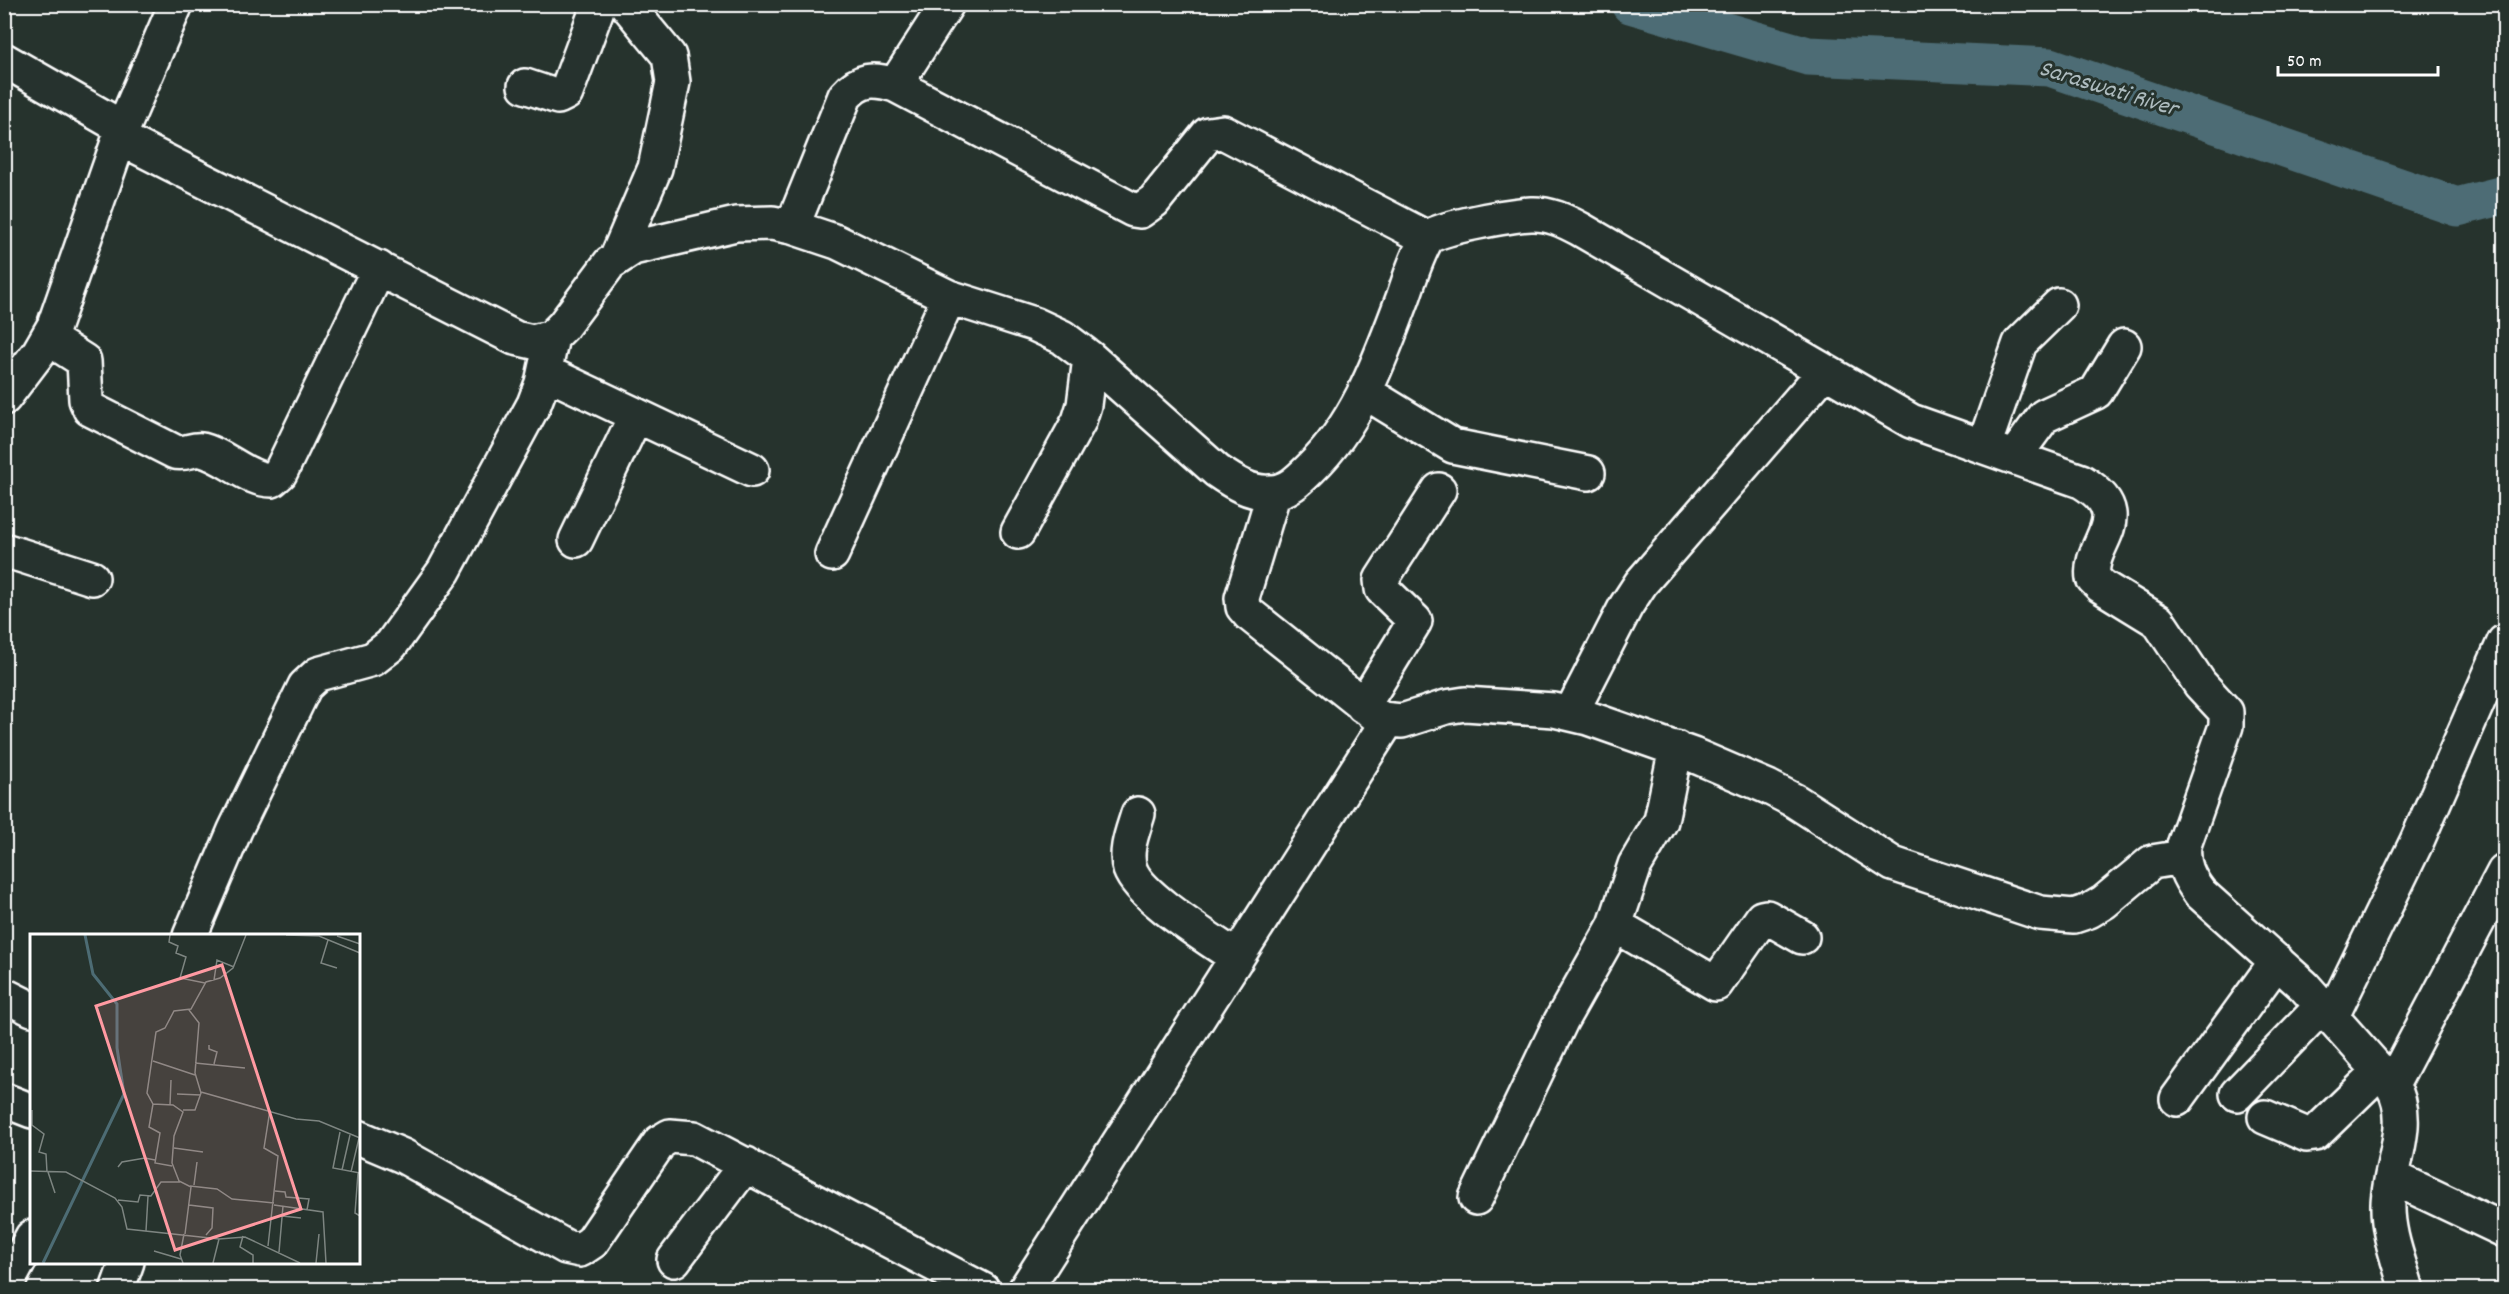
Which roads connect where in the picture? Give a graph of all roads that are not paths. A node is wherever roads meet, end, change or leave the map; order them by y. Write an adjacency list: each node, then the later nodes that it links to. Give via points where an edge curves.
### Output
1 (176, 4): 8 (street)
2 (599, 4): 7 (street, via 566,93 558,97)
3 (626, 4): 11 (street, via 669,56 674,82 655,168)
4 (947, 4): 6 (street)
5 (4, 60): 8 (street, via 43,80)
6 (895, 85): 9 (street, via 867,80 855,85 845,96); 10 (street, via 1133,210 1140,211 1154,201 1208,134 1223,132)
7 (525, 86)
8 (122, 133): 12 (street); 16 (street)
9 (792, 227): 11 (street, via 756,222 717,227 633,248); 13 (street, via 853,249)
10 (1427, 238): 19 (street, via 1447,229 1531,214 1563,220); 21 (street)
11 (617, 257): 15 (street)
12 (379, 268): 15 (street, via 514,338 534,342); 16 (street, via 280,473 272,480 204,450 175,452 90,409 84,361)
13 (949, 297): 18 (street, via 1050,331); 33 (street)
14 (2059, 305): 24 (street, via 2020,343)
15 (552, 337): 20 (street)
16 (48, 338): 22 (street)
17 (2124, 346): 25 (street, via 2096,392 2044,416)
18 (1090, 358): 29 (street, via 1217,471 1248,489); 30 (street, via 1079,421)
19 (1825, 371): 24 (street, via 1911,421); 36 (street, via 1641,583)
20 (545, 372): 23 (street); 43 (street, via 534,404 448,564 391,645 374,659 318,674 305,686 235,830)
21 (1365, 392): 27 (street, via 1453,446); 29 (street, via 1317,463 1297,482)
22 (4, 398)
23 (636, 415): 26 (street); 31 (street)
24 (1984, 446): 25 (street)
25 (2014, 457): 40 (street, via 2081,481 2101,497 2107,508 2108,531 2093,567 2093,578 2158,621 2200,684 2226,712 2226,726 2187,833)
26 (752, 470)
27 (1588, 473)
28 (1439, 490): 37 (street, via 1381,580 1382,590 1413,617 1414,626)
29 (1274, 492): 37 (street, via 1242,598 1243,607)
30 (1018, 532)
31 (576, 540)
32 (4, 550): 34 (street)
33 (832, 554)
34 (92, 578)
35 (2505, 642): 49 (street, via 2421,831)
36 (1571, 713): 37 (street, via 1465,705 1402,721); 38 (street)
37 (1375, 714): 45 (street)
38 (1676, 748): 40 (street, via 1795,801 1884,860 2040,913 2074,916 2089,911 2152,862); 42 (street, via 1661,821 1635,865)
39 (1138, 814): 45 (street, via 1128,850 1130,868 1141,888)
40 (2183, 857): 46 (street, via 2185,869 2200,893)
41 (2505, 872): 50 (street)
42 (1615, 925): 44 (street, via 1716,984 1762,918 1767,917); 59 (street, via 1561,1021)
43 (191, 934)
44 (1802, 937)
45 (1237, 958): 67 (street)
46 (2277, 961): 49 (street); 52 (street)
47 (4, 995): 48 (street)
48 (30, 1008)
49 (2327, 1011): 50 (street); 51 (street)
50 (2386, 1078): 55 (street, via 2311,1136); 58 (street, via 2400,1099 2403,1112)
51 (2237, 1094)
52 (2177, 1099)
53 (4, 1100): 54 (street)
54 (30, 1110)
55 (2265, 1117)
56 (360, 1138): 57 (street, via 403,1156 574,1249 592,1242 653,1151 670,1136 694,1138)
57 (746, 1164): 62 (street); 66 (street)
58 (2392, 1178): 60 (street); 68 (street, via 2391,1238)
59 (1476, 1198)
60 (2505, 1230)
61 (30, 1241): 64 (street)
62 (674, 1260)
63 (127, 1264): 65 (street)
64 (4, 1289)
65 (117, 1290)
66 (983, 1290)
67 (1025, 1290)
68 (2407, 1290)

